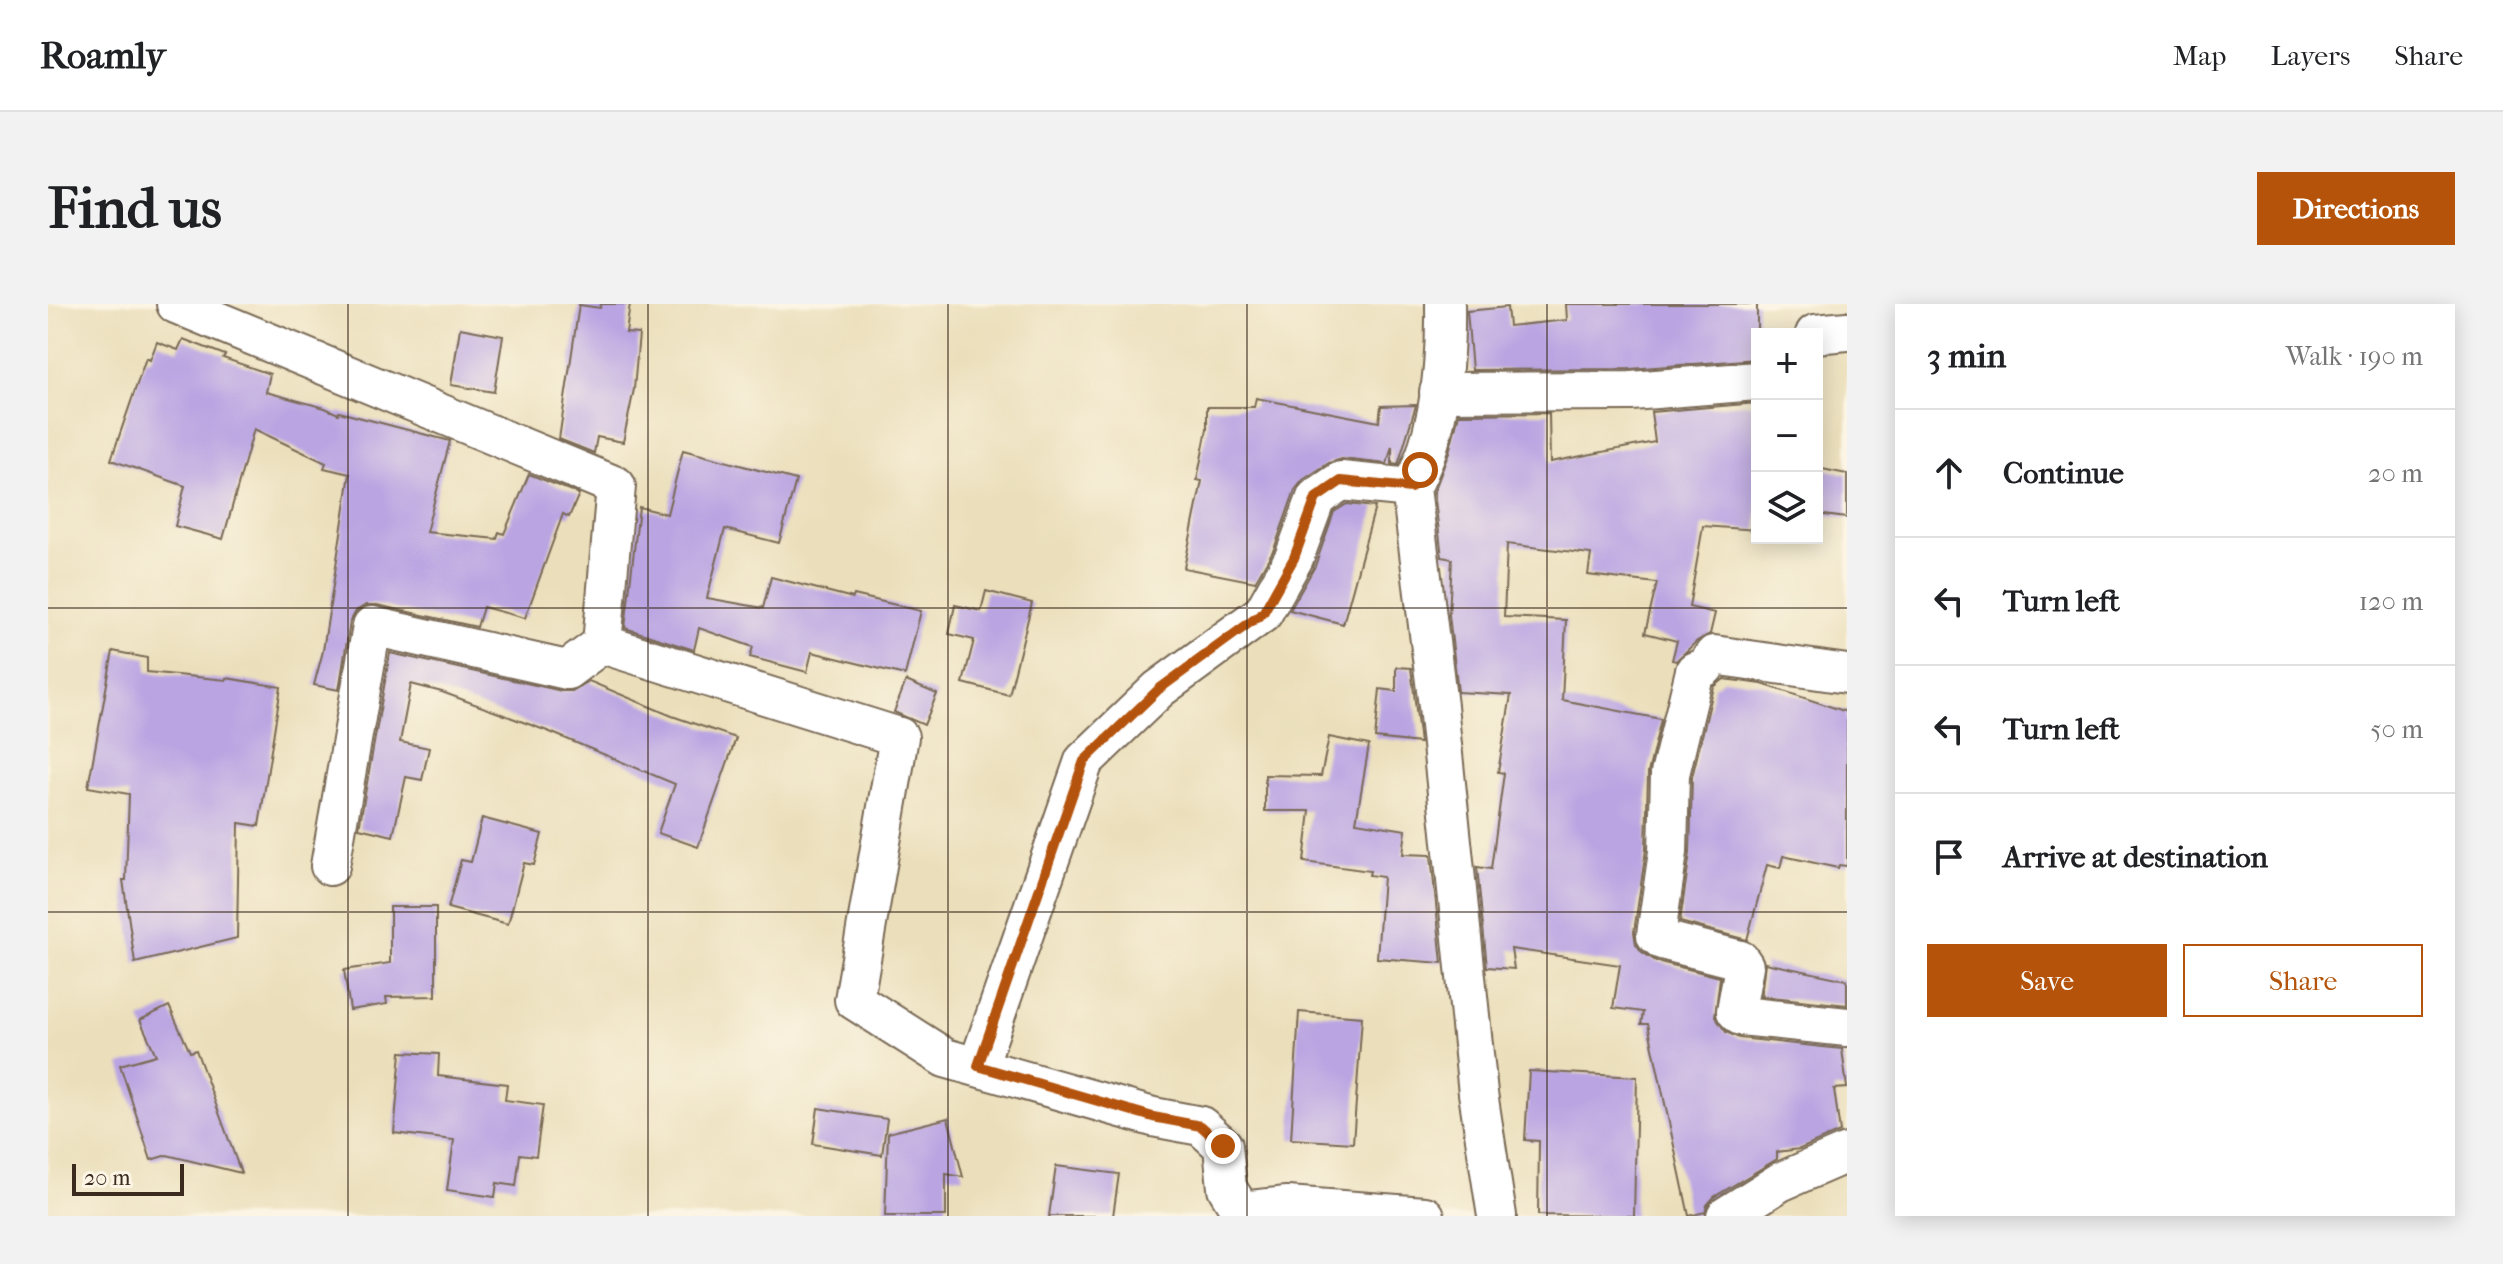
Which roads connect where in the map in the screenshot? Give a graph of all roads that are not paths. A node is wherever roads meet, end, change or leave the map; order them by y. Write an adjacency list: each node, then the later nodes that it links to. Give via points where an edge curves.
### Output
1 (176, 304): 8 (street, via 616,486)
2 (1445, 304): 6 (street)
3 (1847, 331): 4 (street)
4 (1823, 333)
5 (1751, 381): 6 (street, via 1631,391)
6 (1439, 392): 7 (street)
7 (1411, 488): 12 (street, via 1341,481 1316,498 1294,558 1263,613 1159,689 1084,761); 16 (street, via 1478,1093)
8 (602, 644): 10 (street, via 567,670 372,626); 12 (street, via 899,737 854,1000 945,1058)
9 (1847, 674): 11 (street, via 1714,655 1695,671 1670,774 1668,852 1656,935 1740,960 1744,966 1736,1011 1741,1016)
10 (330, 866)
11 (1847, 1027)
12 (978, 1066): 15 (street, via 1201,1126 1223,1146 1227,1188 1241,1211 1287,1206)
13 (1847, 1153): 14 (street, via 1780,1182)
14 (1737, 1212)
15 (1425, 1216)
16 (1497, 1216)

